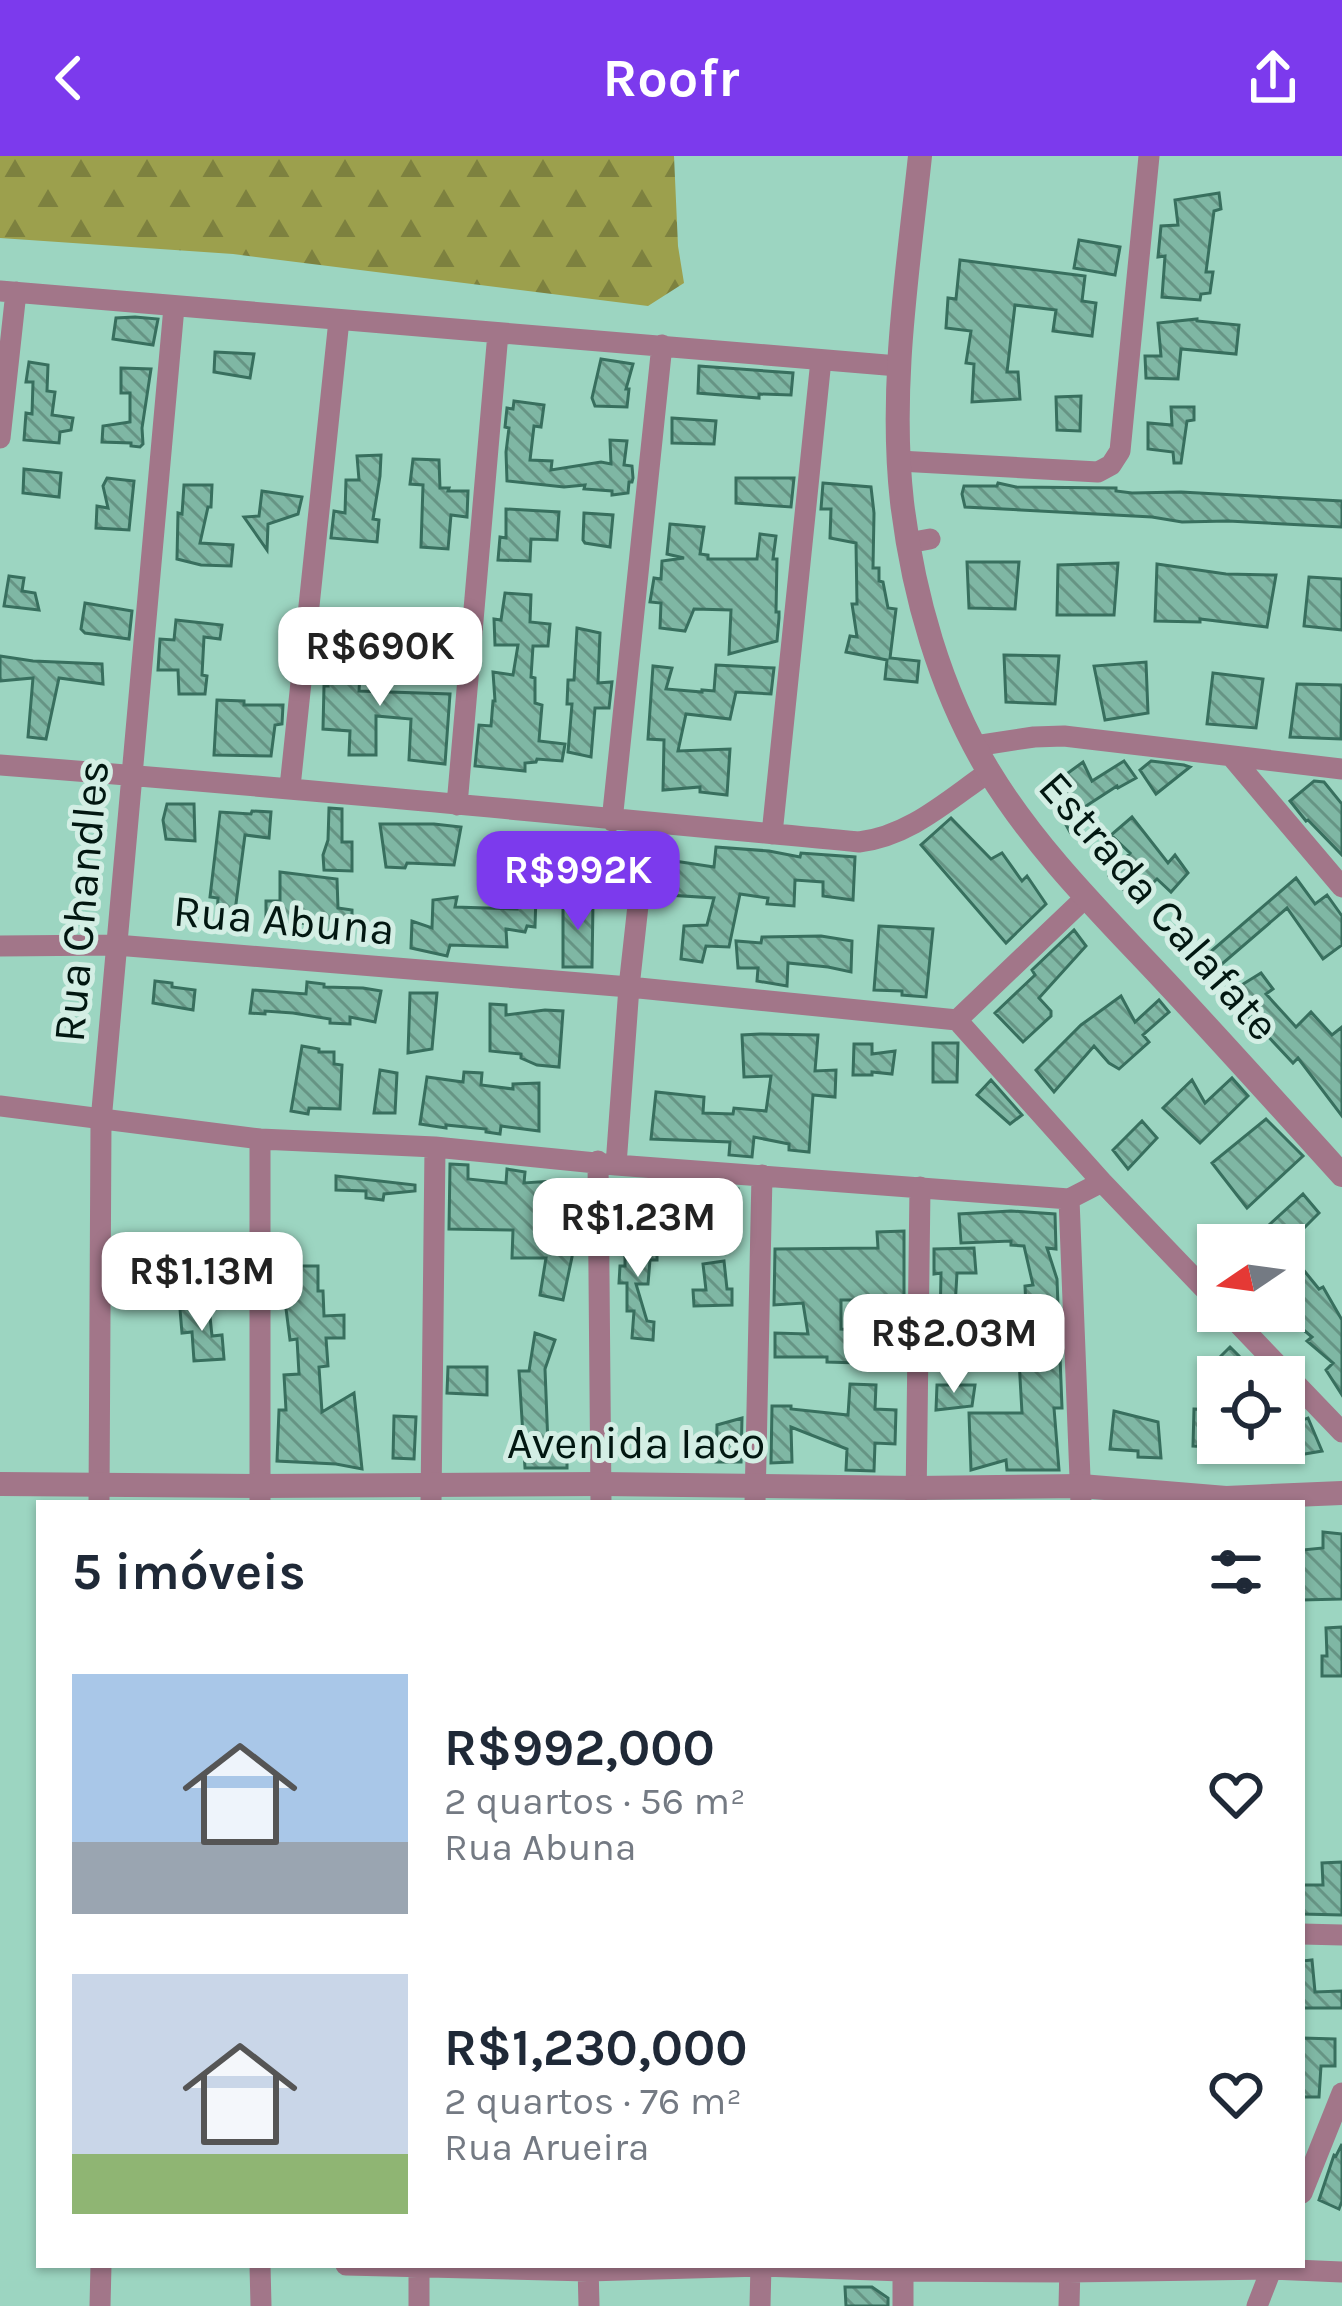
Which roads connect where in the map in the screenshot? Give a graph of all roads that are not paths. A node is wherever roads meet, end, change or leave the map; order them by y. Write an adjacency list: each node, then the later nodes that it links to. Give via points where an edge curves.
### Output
1 (920, 156): 9 (street, Estrada Calafate)
2 (1149, 156): 11 (street, via 1120,451 1111,465 1098,472)
3 (8, 291): 4 (street); 10 (street)
4 (174, 307): 5 (street); 17 (street, Rua Chandles)
5 (339, 320): 6 (street); 18 (street)
6 (498, 333): 7 (street); 19 (street)
7 (662, 344): 8 (street); 20 (street)
8 (820, 360): 9 (street); 22 (street)
9 (898, 366): 11 (street, Estrada Calafate)
10 (0, 438)
11 (899, 461): 12 (street, Estrada Calafate, via 932,644)
12 (975, 746): 13 (street, via 1064,736); 16 (street, Estrada Calafate)
13 (1231, 757): 15 (street); 23 (street)
14 (0, 765): 17 (street)
15 (1342, 769)
16 (989, 772): 22 (street, via 880,840); 24 (street, Estrada Calafate)
17 (130, 775): 18 (street); 25 (street, Rua Chandles)
18 (290, 787): 19 (street)
19 (457, 805): 20 (street)
20 (612, 821): 21 (street)
21 (647, 824): 22 (street); 27 (street)
22 (772, 834)
23 (1342, 886)
24 (1086, 897): 28 (street); 35 (street, Estrada Calafate)
25 (116, 945): 26 (street, Rua Abuna); 27 (street, Rua Abuna); 30 (street, Rua Chandles)
26 (0, 946)
27 (629, 987): 28 (street, Rua Abuna); 33 (street)
28 (957, 1019): 36 (street)
29 (0, 1106): 30 (street)
30 (101, 1121): 31 (street); 44 (street, Rua Chandles)
31 (260, 1139): 32 (street); 46 (street)
32 (436, 1147): 33 (street); 47 (street)
33 (607, 1163): 34 (street); 45 (street)
34 (762, 1175): 37 (street); 48 (street)
35 (1342, 1175)
36 (1102, 1182): 38 (street); 39 (street)
37 (920, 1187): 38 (street); 50 (street)
38 (1069, 1198): 49 (street)
39 (1197, 1281)
40 (1246, 1332): 41 (street)
41 (1342, 1432)
42 (0, 1484): 44 (street, Avenida Iaco)
43 (1342, 1492): 51 (street, Avenida Iaco)
44 (99, 1493): 46 (street, Avenida Iaco)
45 (601, 1493): 47 (street, Avenida Iaco); 48 (street, Avenida Iaco)
46 (260, 1494): 47 (street, Avenida Iaco)
47 (431, 1494)
48 (754, 1494): 50 (street, Avenida Iaco)
49 (1081, 1494): 50 (street, Avenida Iaco); 51 (street, Avenida Iaco)
50 (916, 1496)
51 (1226, 1500)
52 (1305, 1934): 53 (street)
53 (1342, 1935)
54 (1342, 2093): 55 (street)
55 (1305, 2186)
56 (101, 2268): 67 (street)
57 (260, 2268): 68 (street)
58 (418, 2268): 69 (street)
59 (588, 2268): 70 (street)
60 (761, 2268): 71 (street)
61 (903, 2268): 65 (street); 72 (street)
62 (1227, 2268): 65 (street)
63 (1272, 2268): 74 (street)
64 (1286, 2268): 66 (street)
65 (1069, 2269): 73 (street)
66 (1342, 2272)
67 (100, 2306)
68 (260, 2306)
69 (419, 2306)
70 (589, 2306)
71 (760, 2306)
72 (903, 2306)
73 (1070, 2306)
74 (1257, 2306)

